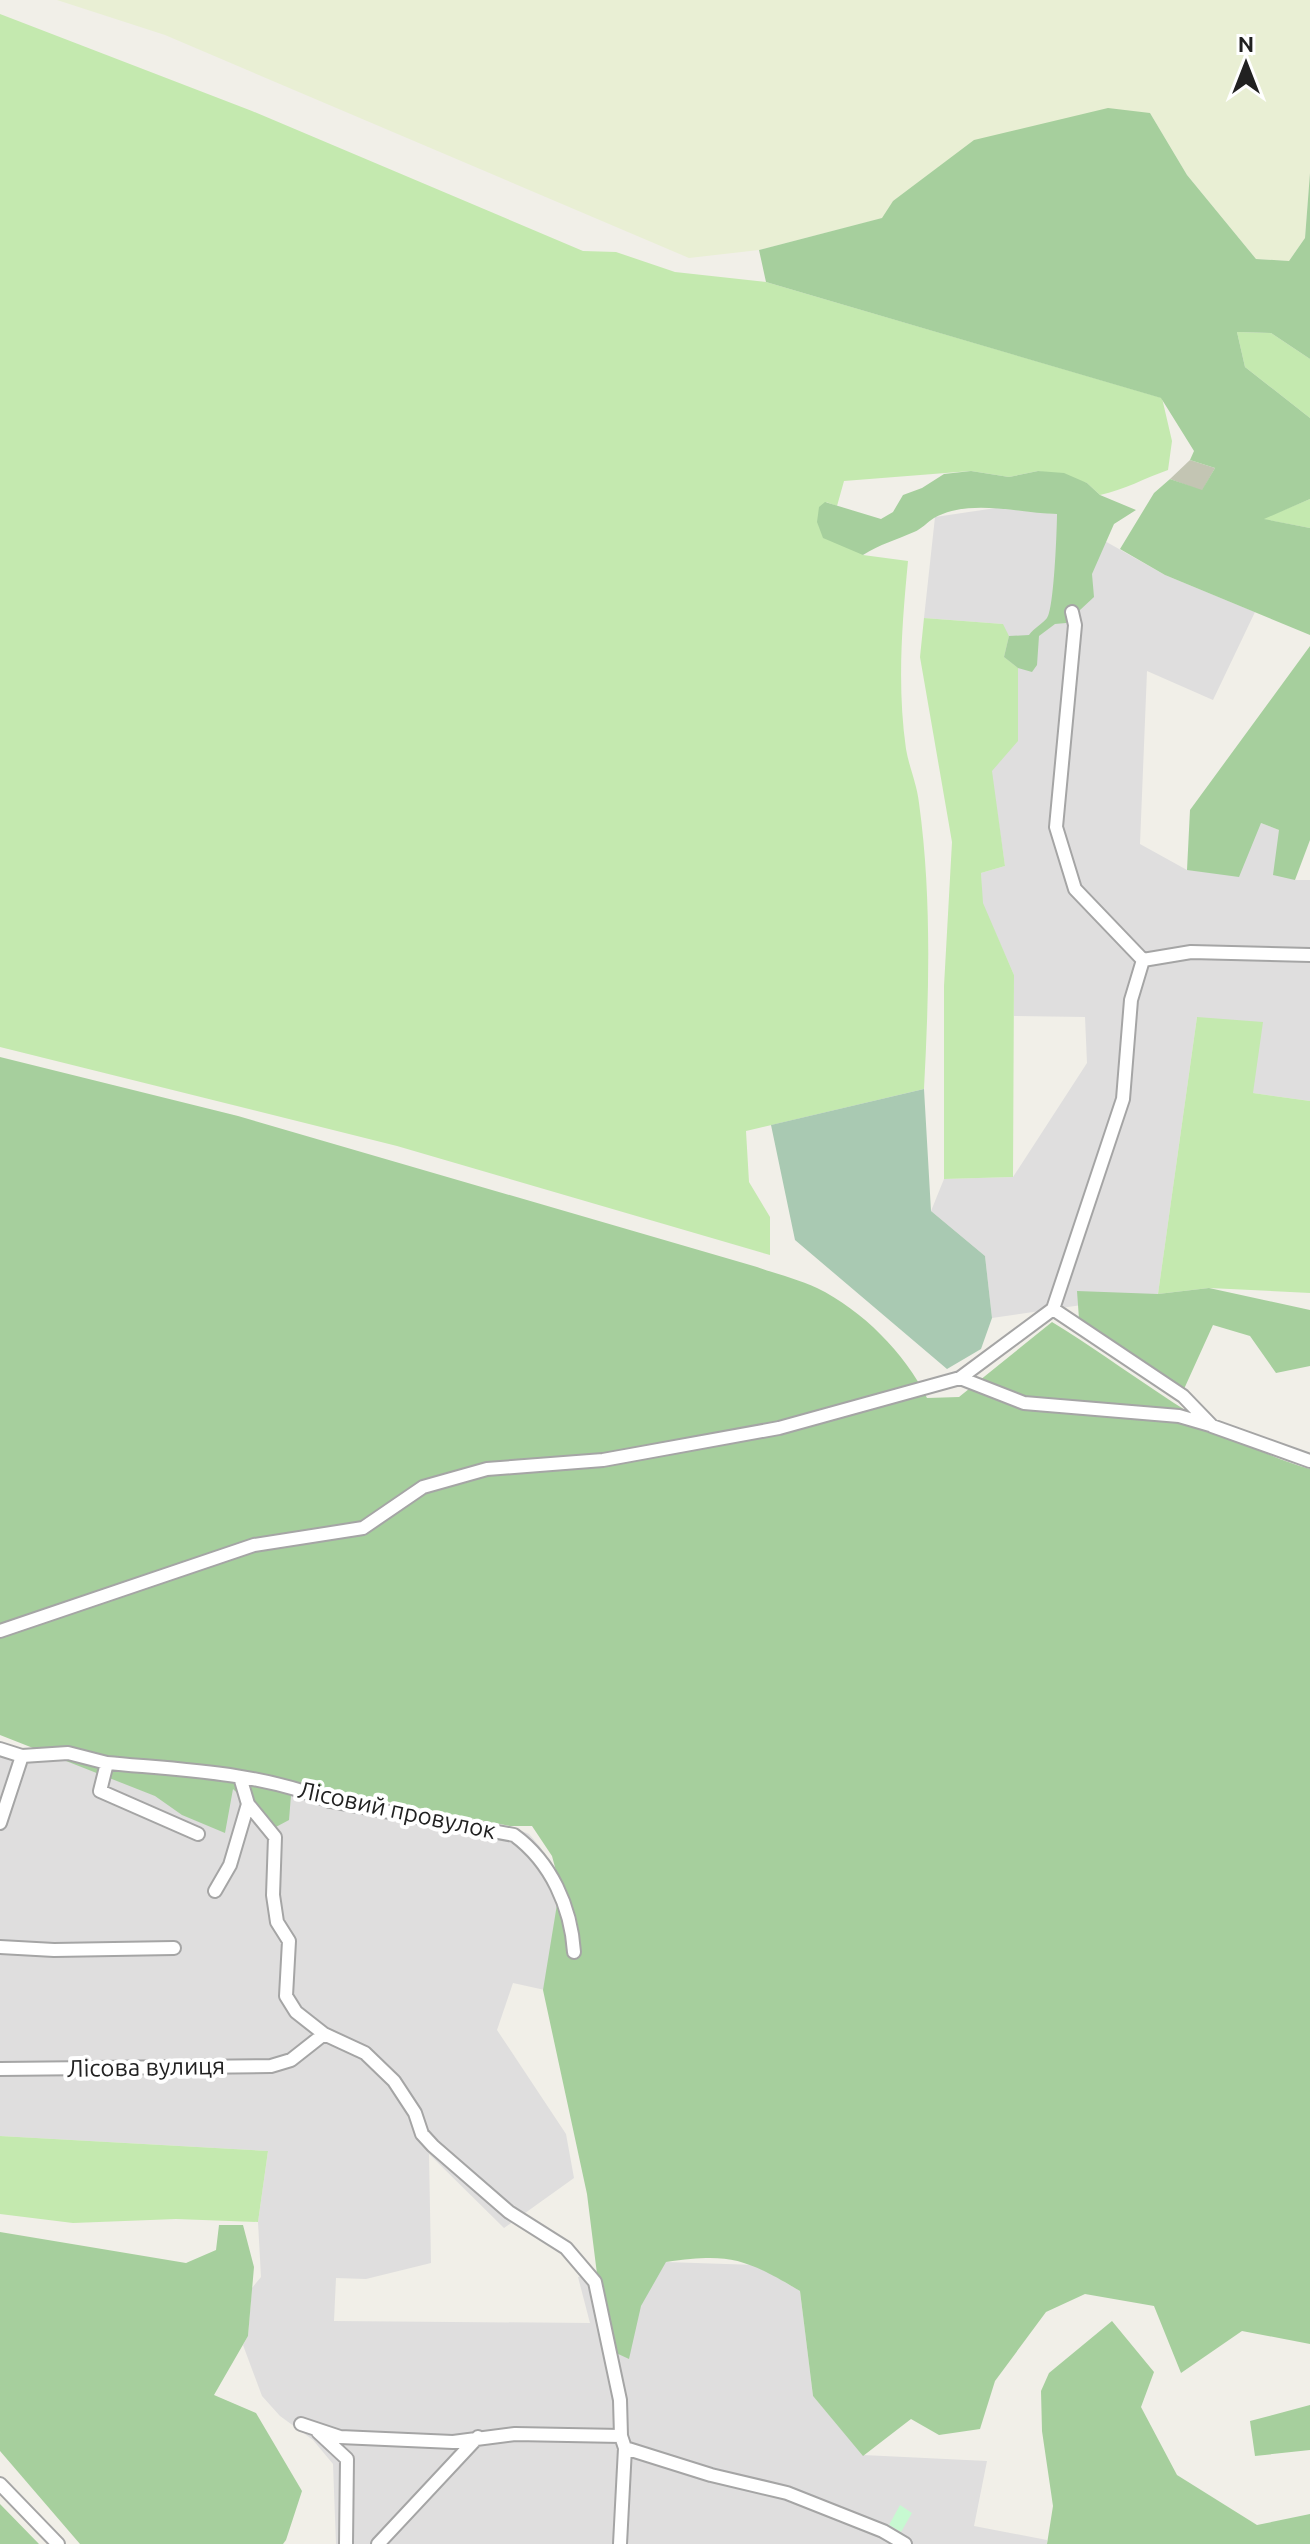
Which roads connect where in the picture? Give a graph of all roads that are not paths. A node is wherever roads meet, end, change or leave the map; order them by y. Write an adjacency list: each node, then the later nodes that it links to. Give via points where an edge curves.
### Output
1 (1072, 612): 3 (street, via 1056,827 1075,889)
2 (1310, 955): 3 (street, via 1191,952)
3 (1143, 960): 4 (street, via 1131,1000 1123,1099)
4 (1053, 1309): 5 (street); 6 (street, via 1183,1396)
5 (960, 1378): 6 (street, via 1024,1403 1179,1416); 8 (street, via 779,1428 603,1460 487,1469 423,1487 363,1528 254,1545)
6 (1212, 1426): 7 (street)
7 (1310, 1461)
8 (0, 1631)
9 (0, 1749): 10 (street)
10 (22, 1756): 11 (street, via 68,1753); 14 (street)
11 (107, 1763): 12 (street, Лісовий провулок); 15 (street, via 100,1791)
12 (240, 1777): 13 (street); 19 (street, Лісовий провулок, via 302,1789 330,1801 514,1835 532,1848 557,1888 572,1921)
13 (248, 1804): 16 (street, via 230,1865); 20 (street, Лісовий провулок, via 275,1837 273,1895 277,1922 289,1941 286,1996 296,2012)
14 (0, 1823)
15 (198, 1834)
16 (215, 1891)
17 (0, 1947): 18 (street)
18 (174, 1948)
19 (574, 1952)
20 (324, 2034): 21 (street, Лісова вулиця, via 291,2060 271,2066); 25 (street, Лісовий провулок, via 365,2053 394,2081 433,2146 509,2212 566,2248 595,2282 620,2400)
21 (0, 2069)
22 (301, 2424): 23 (street)
23 (316, 2430): 24 (street, via 340,2437 453,2442); 28 (street, via 347,2459)
24 (478, 2437): 25 (street); 29 (street)
25 (623, 2442): 30 (street); 31 (street, via 711,2475 787,2493)
26 (0, 2484): 27 (street)
27 (58, 2544)
28 (346, 2544)
29 (378, 2544)
30 (620, 2544)
31 (905, 2544)

